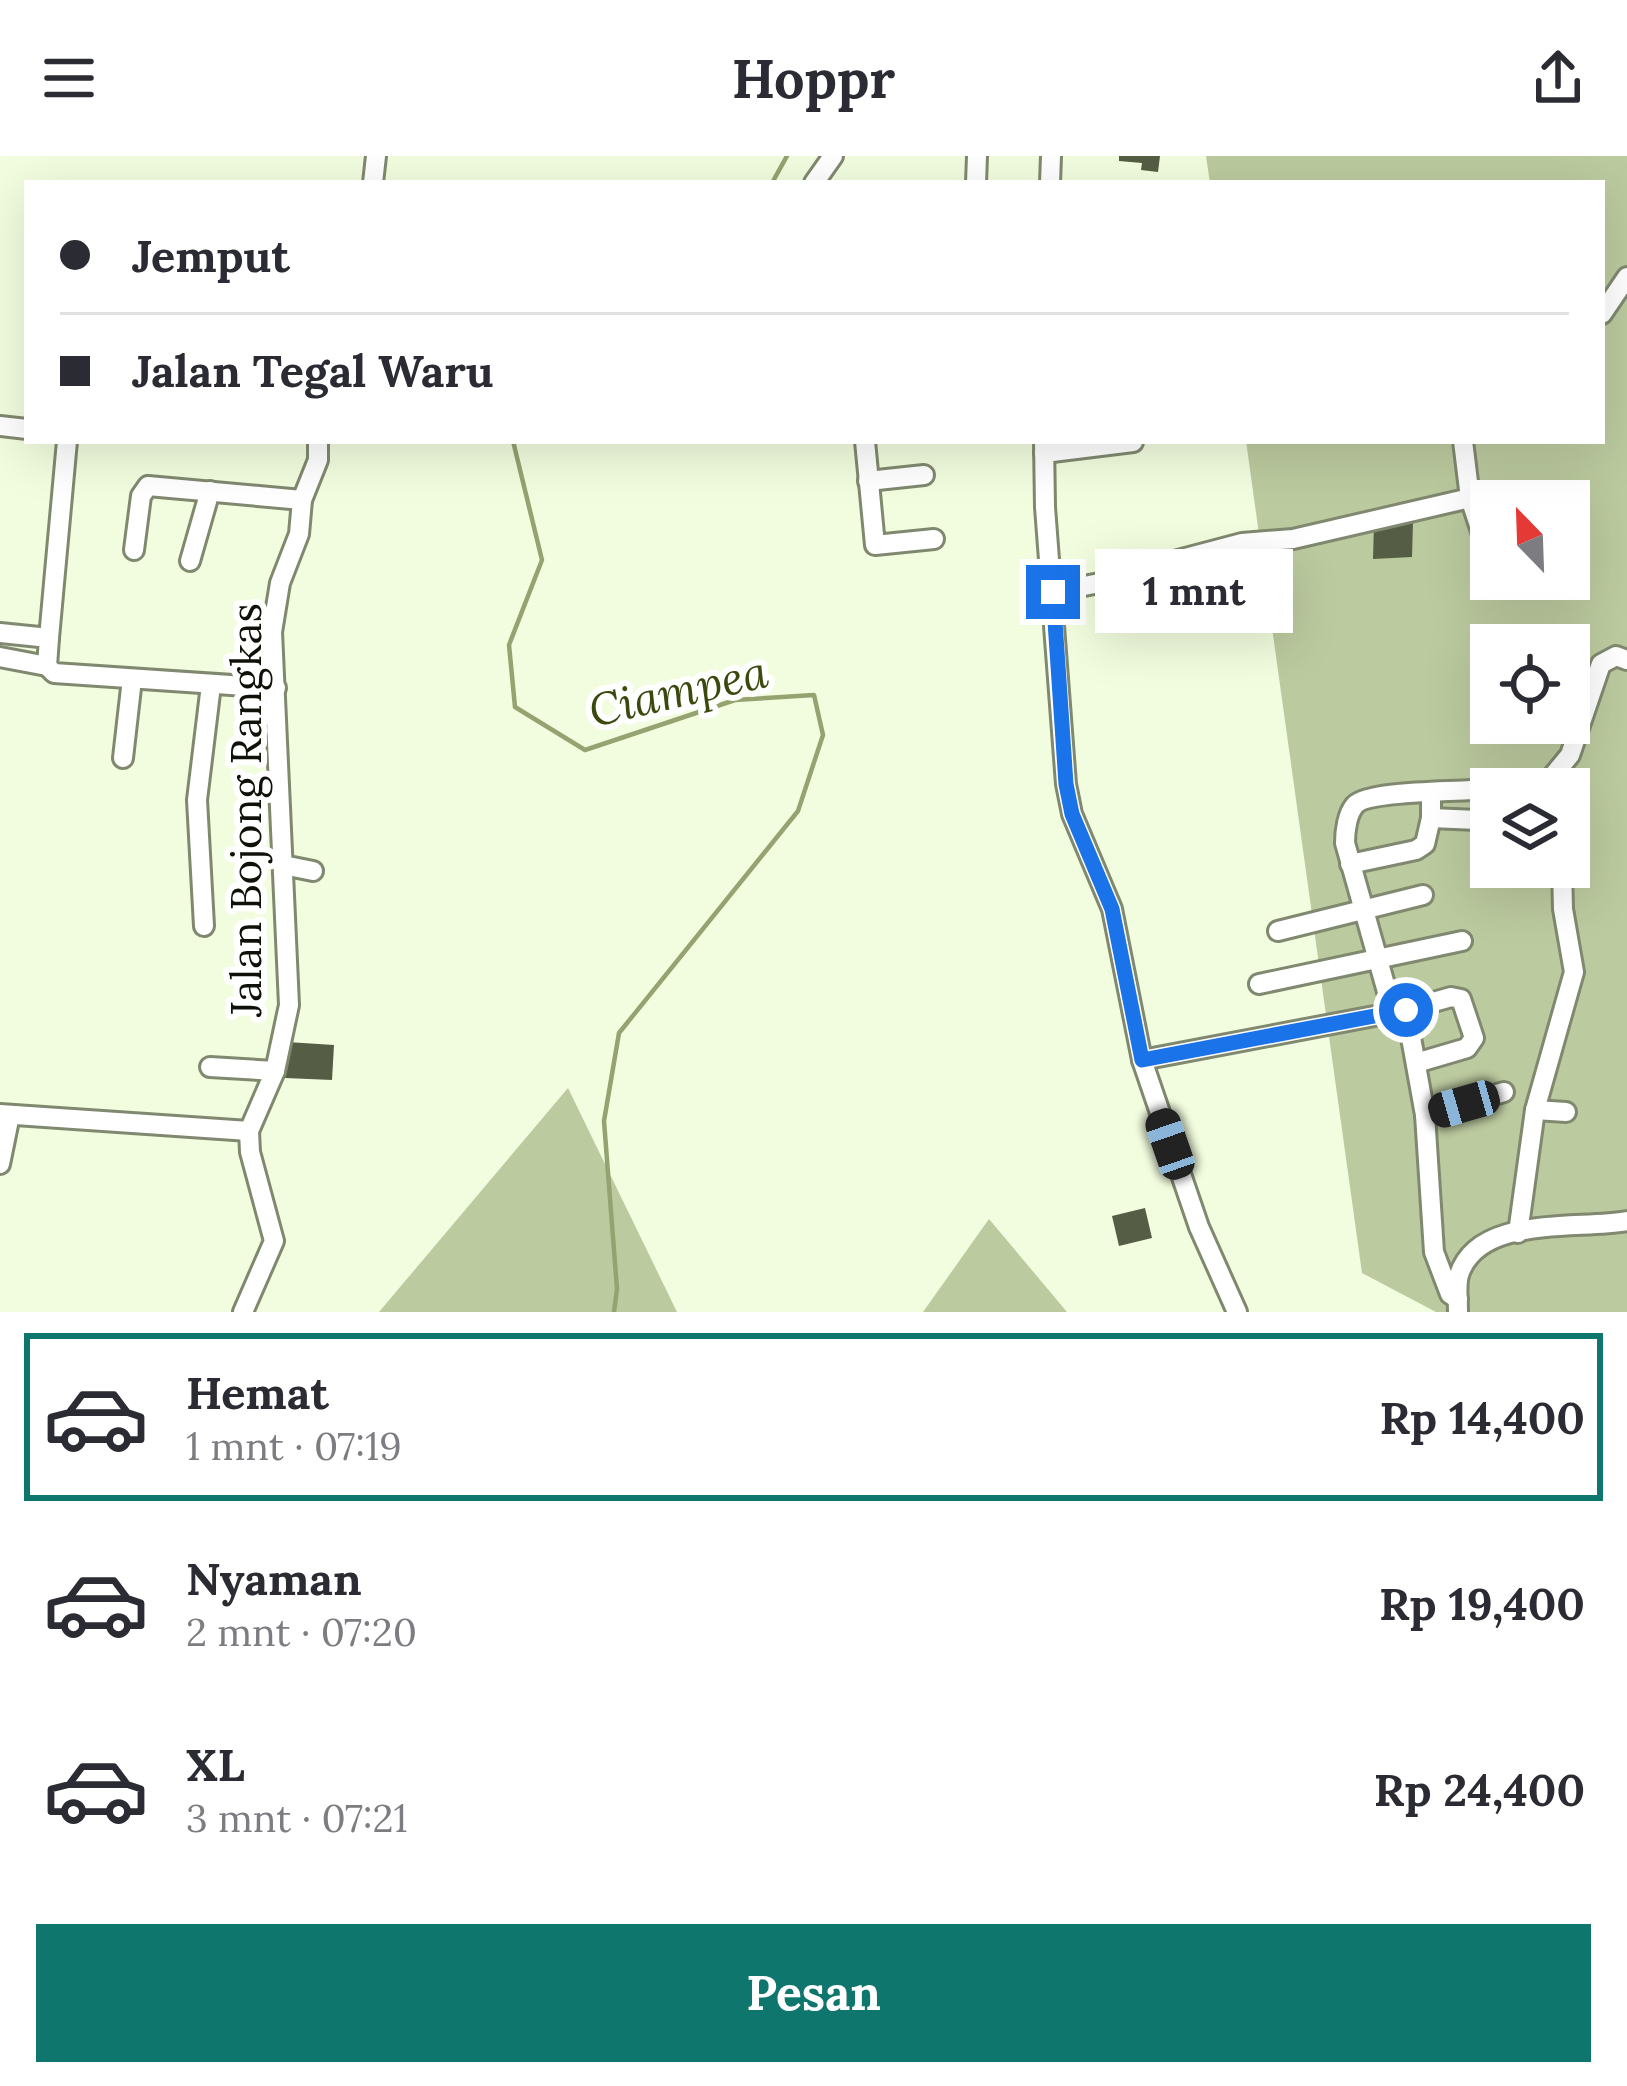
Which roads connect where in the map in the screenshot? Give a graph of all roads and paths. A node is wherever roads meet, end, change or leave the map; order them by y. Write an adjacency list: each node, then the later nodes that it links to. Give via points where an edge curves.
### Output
1 (1627, 277): 2 (street)
2 (1605, 310)
3 (67, 444): 19 (street)
4 (318, 444): 13 (street, Jalan Bojong Rangkas)
5 (865, 444): 10 (street)
6 (1097, 444): 8 (street)
7 (1463, 444): 12 (street)
8 (1044, 447): 17 (street)
9 (924, 475): 10 (street)
10 (868, 481): 14 (street, via 875,545)
11 (210, 491): 13 (street); 15 (street, via 148,486); 16 (street)
12 (1470, 498): 17 (street, via 1242,543)
13 (302, 500): 25 (street, Jalan Bojong Rangkas, via 272,632)
14 (934, 538)
15 (134, 550)
16 (190, 561)
17 (1053, 592): 44 (street, via 1066,784 1112,909)
18 (0, 633): 19 (street)
19 (49, 638): 22 (street)
20 (0, 657): 22 (street)
21 (1627, 660): 27 (street, via 1601,664)
22 (47, 666): 23 (street)
23 (132, 679): 24 (street); 26 (street)
24 (211, 685): 25 (street); 38 (street, via 197,800)
25 (276, 688): 33 (street, Jalan Bojong Rangkas)
26 (123, 758)
27 (1559, 768)
28 (1470, 790): 29 (street)
29 (1431, 793): 30 (street); 32 (street, via 1354,806 1346,832)
30 (1431, 818): 31 (street); 32 (street, via 1416,850)
31 (1470, 820)
32 (1350, 864): 37 (street)
33 (283, 866): 34 (street); 47 (street, Jalan Bojong Rangkas, via 289,1005)
34 (313, 871)
35 (1562, 888): 49 (street, via 1574,972)
36 (1423, 895): 37 (street)
37 (1361, 910): 39 (street); 41 (street)
38 (204, 926)
39 (1278, 931)
40 (1462, 940): 41 (street)
41 (1377, 959): 42 (street); 43 (street)
42 (1259, 983)
43 (1399, 1011): 44 (street); 45 (street); 45 (street, via 1460,999 1474,1038 1467,1048)
44 (1142, 1060): 59 (street)
45 (1416, 1063): 52 (street)
46 (210, 1067): 47 (street)
47 (275, 1071): 53 (street, Jalan Bojong Rangkas)
48 (1504, 1092): 52 (street)
49 (1535, 1109): 50 (street); 56 (street)
50 (1566, 1112)
51 (5, 1115): 53 (street); 54 (street)
52 (1425, 1115): 57 (street, via 1434,1252)
53 (249, 1131): 58 (street, via 274,1240)
54 (0, 1164)
55 (1627, 1221): 56 (street)
56 (1518, 1233): 57 (street, via 1473,1251 1460,1273)
57 (1458, 1305)
58 (243, 1312)
59 (1237, 1312)

